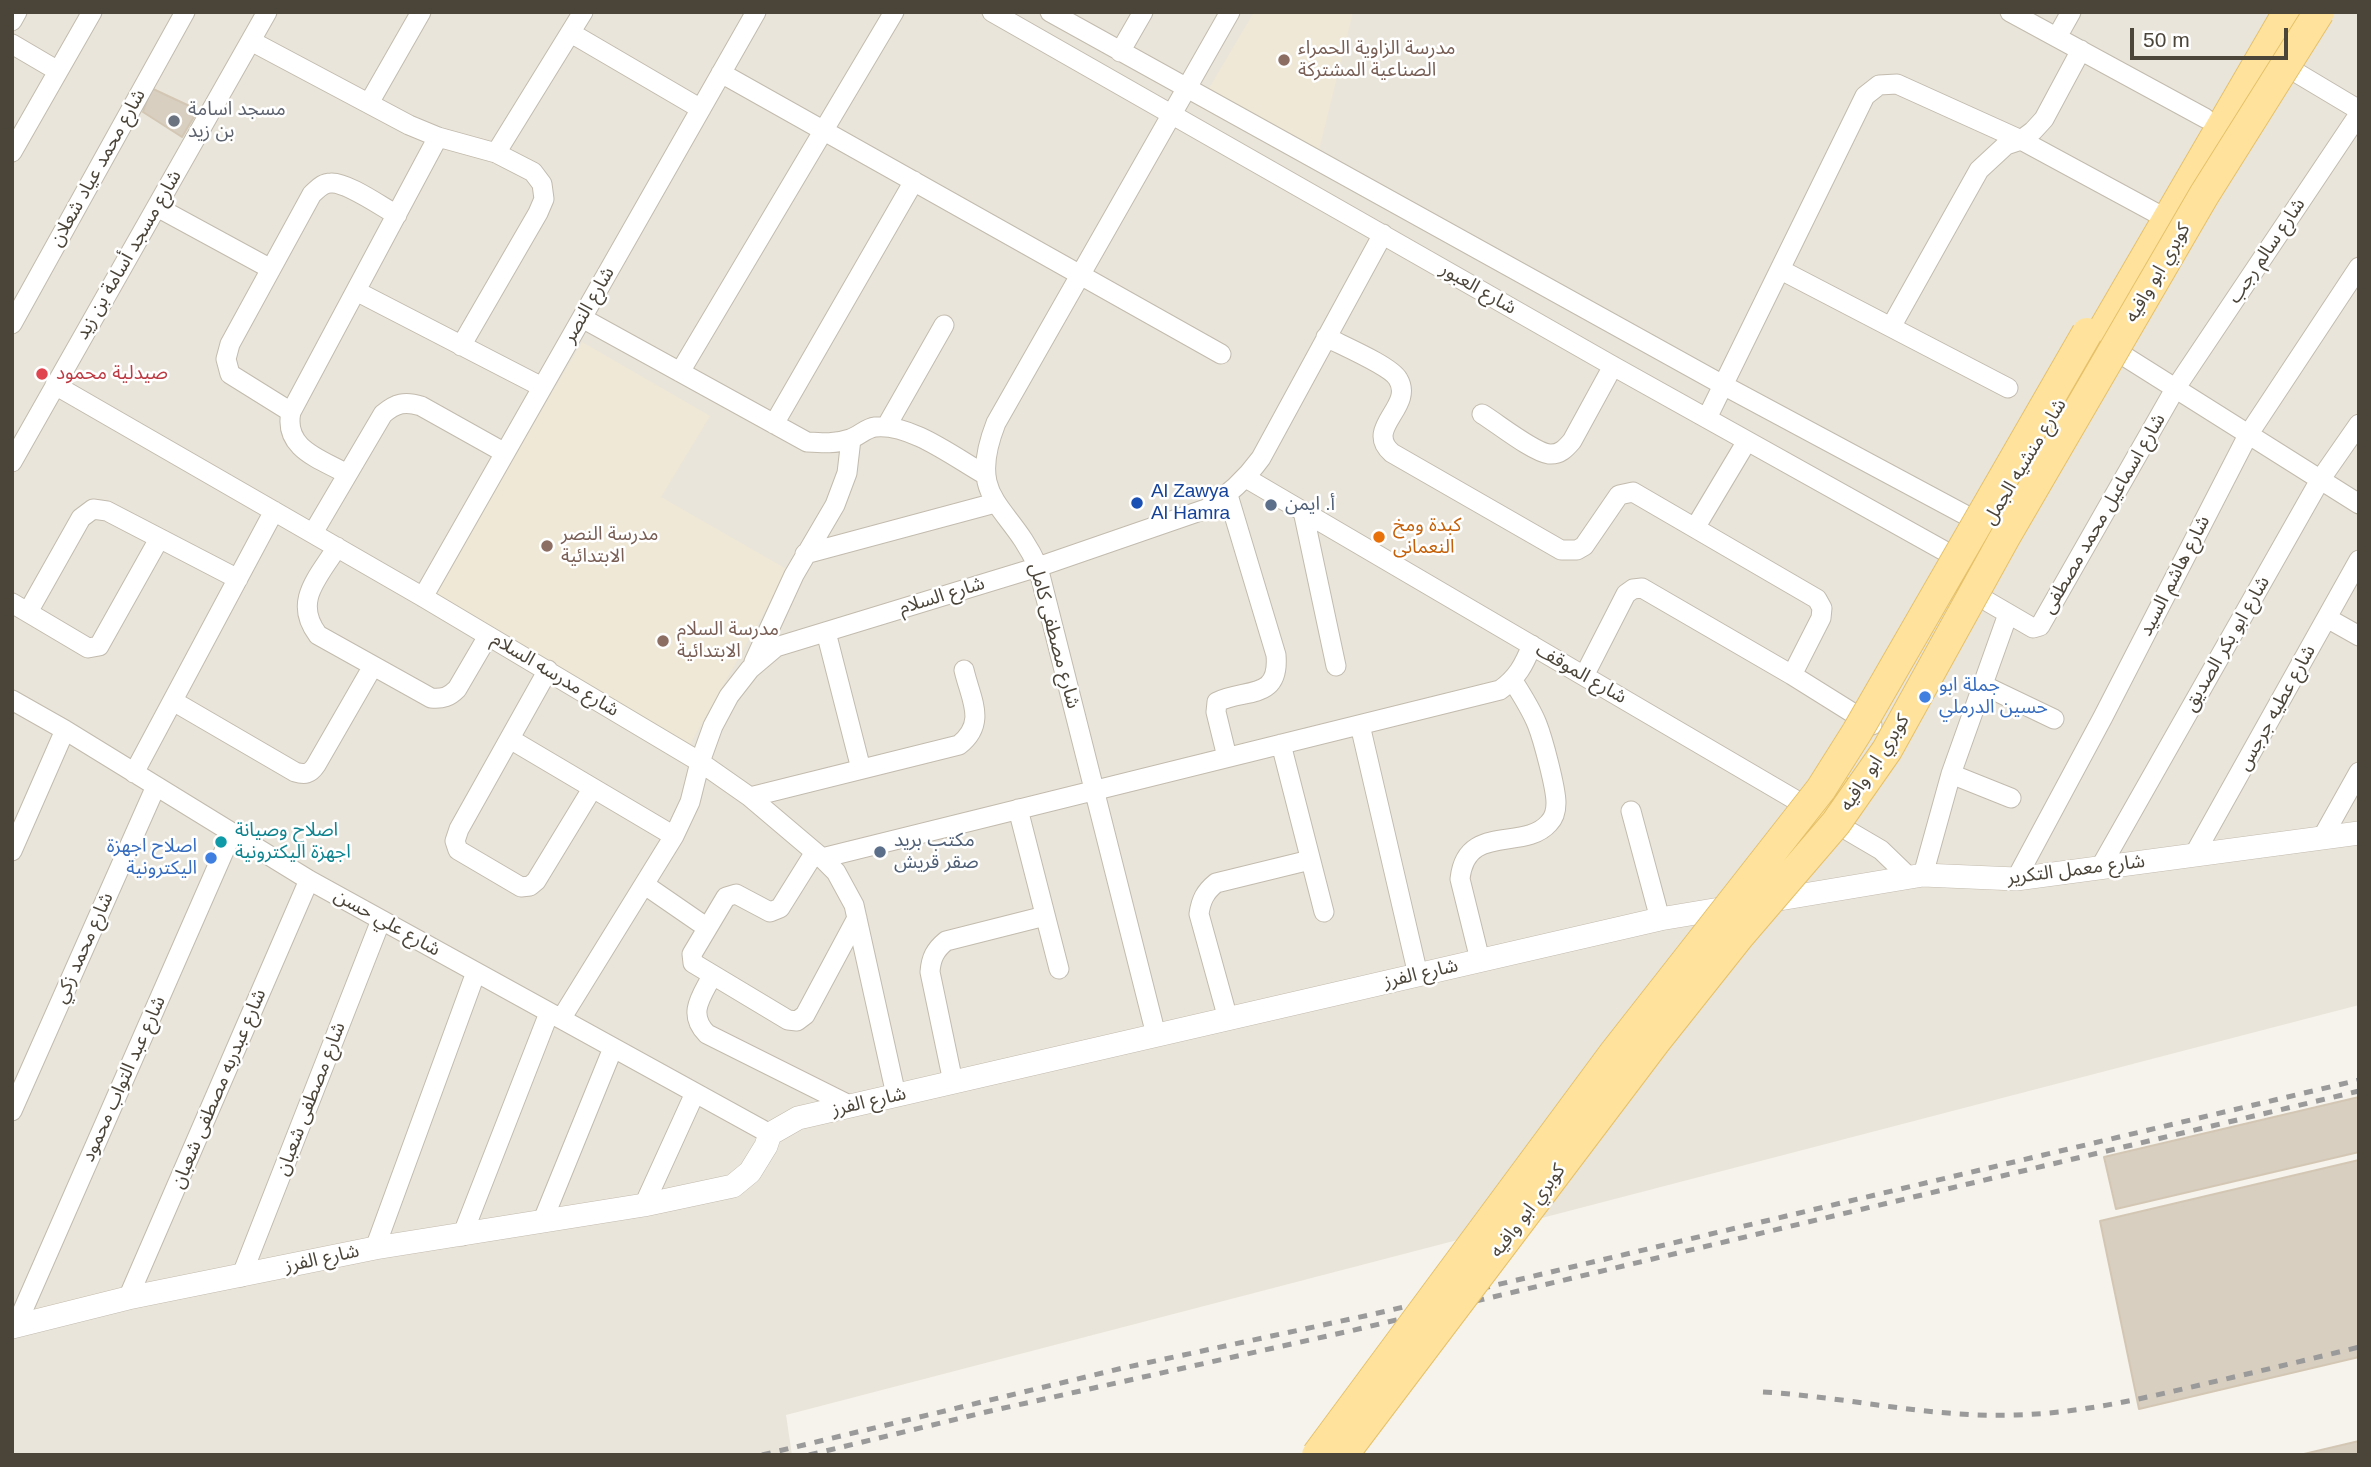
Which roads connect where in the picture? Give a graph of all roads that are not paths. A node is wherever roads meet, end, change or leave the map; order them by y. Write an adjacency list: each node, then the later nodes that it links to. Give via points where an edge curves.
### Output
1 (18, 12): 19 (street)
2 (92, 12): 27 (street)
3 (185, 12): 51 (street, شارع محمد عياد شعلان)
4 (267, 12): 22 (street, شارع مسجد أسامة بن زيد)
5 (421, 12): 30 (street)
6 (756, 12): 28 (street, شارع النصر)
7 (894, 12): 35 (street)
8 (992, 12): 33 (street, شارع العبور)
9 (1051, 12): 18 (street, شارع العبور)
10 (1143, 12): 25 (street)
11 (1230, 12): 29 (street)
12 (2010, 12): 21 (street)
13 (2071, 12): 21 (street)
14 (2264, 12): 34 (main road, شارع منشيه الجمل)
15 (2288, 12): 26 (main road, شارع منشيه الجمل)
16 (2319, 12): 177 (main road, كوبري ابو وافيه, bridge, via 2197,207 2005,537 1888,750 1836,823 1655,1042)
17 (580, 13): 20 (street)
18 (1079, 19): 25 (street, شارع العبور)
19 (12, 22)
20 (571, 33): 31 (street); 39 (street)
21 (2057, 37): 24 (street)
22 (251, 41): 30 (street); 41 (street, شارع مسجد أسامة بن زيد)
23 (12, 44): 27 (street)
24 (2081, 50): 34 (street); 37 (street, via 2044,119)
25 (1120, 52): 29 (street, شارع العبور)
26 (2264, 54): 32 (street); 54 (main road, شارع منشيه الجمل)
27 (58, 71): 38 (street)
28 (721, 73): 31 (street, شارع النصر); 35 (street)
29 (1186, 88): 33 (street); 61 (street, شارع العبور)
30 (369, 103): 36 (street)
31 (701, 109): 50 (street, شارع النصر)
32 (2359, 112): 64 (street, شارع سالم رجب)
33 (1170, 116): 44 (street, شارع العبور); 48 (street)
34 (2205, 118): 42 (main road, شارع منشيه الجمل)
35 (824, 131): 40 (street); 59 (street)
36 (438, 136): 39 (street); 43 (street)
37 (2021, 140): 42 (street); 47 (street, via 1897,84 1879,85 1865,96); 53 (street, via 2006,145 1979,170)
38 (12, 152)
39 (496, 153): 56 (street, via 533,172 542,184 544,199)
40 (914, 181): 48 (street); 68 (street)
41 (157, 207): 46 (street); 60 (street, شارع مسجد أسامة بن زيد)
42 (2154, 212): 54 (main road, شارع منشيه الجمل)
43 (397, 215): 46 (street, via 343,186 320,186); 49 (street)
44 (1382, 234): 55 (street, شارع السلام); 58 (street, شارع العبور)
45 (2359, 267): 71 (street, شارع هاشم السيد)
46 (271, 269): 65 (street, via 226,359 230,374)
47 (1781, 270): 53 (street); 61 (street)
48 (1079, 274): 57 (street); 77 (street, via 996,422 984,456)
49 (355, 291): 56 (street); 65 (street)
50 (582, 318): 59 (street); 62 (street, شارع النصر)
51 (12, 324)
52 (944, 325): 70 (street)
53 (1891, 327): 63 (street)
54 (2093, 336): 64 (street); 85 (main road, شارع منشيه الجمل); 176 (main road, كوبري ابو وافيه, bridge, via 1821,789 1615,1052)
55 (1326, 337): 78 (street, شارع السلام); 86 (street, via 1398,378 1402,392 1382,436 1384,446 1561,550 1584,546 1614,500 1626,492)
56 (461, 346): 62 (street)
57 (1221, 354)
58 (1613, 366): 66 (street, via 1564,451 1538,451); 67 (street, شارع العبور)
59 (680, 372): 68 (street)
60 (55, 385): 75 (street, شارع مسجد أسامة بن زيد); 83 (street, شارع مدرسه السلام)
61 (1723, 386): 67 (street); 85 (street, شارع العبور)
62 (542, 387): 74 (street, شارع النصر)
63 (2008, 388)
64 (2175, 389): 71 (street); 97 (street, شارع اسماعيل محمد مصطفى, via 2042,623 2033,628)
65 (291, 412): 76 (street, via 291,437 299,446)
66 (1482, 414)
67 (1707, 418): 73 (street, شارع العبور)
68 (774, 424): 72 (street, via 807,442 830,444)
69 (2359, 424): 79 (street, شارع ابو بكر الصديق)
70 (886, 427): 72 (street, via 872,427); 77 (street, via 908,431)
71 (2248, 435): 79 (street); 144 (street, شارع هاشم السيد)
72 (851, 439): 90 (street, via 847,473 835,505)
73 (1747, 441): 86 (street); 93 (street, شارع العبور)
74 (505, 453): 76 (street, via 408,402 383,414); 95 (street, شارع النصر)
75 (12, 462)
76 (347, 474): 87 (street)
77 (984, 474): 81 (street, شارع مصطفى كامل)
78 (1246, 478): 80 (street, شارع السلام); 84 (street, شارع الموقف)
79 (2320, 480): 82 (street); 142 (street, شارع ابو بكر الصديق)
80 (1227, 495): 92 (street, شارع السلام, via 1206,509); 120 (street, via 1277,665 1264,690 1217,702)
81 (995, 503): 90 (street); 92 (street, شارع مصطفى كامل, via 1022,536)
82 (2359, 504)
83 (274, 511): 87 (street, شارع مدرسه السلام); 94 (street)
84 (1303, 511): 102 (street, شارع الموقف); 104 (street)
85 (1987, 526): 93 (main road, شارع منشيه الجمل)
86 (1695, 528): 108 (street, via 1816,599 1822,608)
87 (313, 533): 89 (street, شارع مدرسه السلام)
88 (159, 539): 94 (street); 96 (street, via 107,511 86,512); 96 (street, via 99,646 88,648)
89 (338, 547): 95 (street, شارع مدرسه السلام); 103 (street, via 309,592 305,607 309,622 318,635)
90 (805, 554): 105 (street)
91 (2359, 560): 98 (street, شارع عطيه جرجس)
92 (1038, 567): 99 (street, شارع السلام); 128 (street, شارع مصطفى كامل)
93 (1960, 573): 97 (street, شارع اسماعيل محمد مصطفى); 116 (main road, شارع منشيه الجمل)
94 (238, 579): 113 (street)
95 (423, 597): 100 (street, شارع مدرسه السلام)
96 (20, 608)
97 (2008, 614): 111 (street)
98 (2327, 618): 101 (street); 140 (street, شارع عطيه جرجس)
99 (826, 632): 105 (street, شارع السلام, via 776,647); 122 (street)
100 (488, 636): 103 (street, via 457,689 441,699); 106 (street, شارع مدرسه السلام)
101 (2359, 636)
102 (1532, 645): 109 (street, شارع الموقف); 110 (street)
103 (373, 666): 113 (street, via 316,765 303,774)
104 (1336, 666)
105 (750, 669): 121 (street, شارع السلام, via 729,696)
106 (548, 670): 118 (street); 121 (street, شارع مدرسه السلام)
107 (964, 670): 122 (street, via 976,721 971,736 959,745)
108 (1792, 675): 109 (street, via 1642,588 1626,594); 116 (street)
109 (1584, 676): 133 (street, شارع الموقف)
110 (1513, 681): 115 (street, via 1492,692); 154 (street, via 1538,726 1555,813 1538,832 1476,847 1461,866)
111 (1983, 685): 114 (street); 125 (street)
112 (12, 700): 117 (street, شارع علي حسن)
113 (173, 701): 124 (street)
114 (2054, 719)
115 (1360, 725): 119 (street); 157 (street)
116 (1875, 727): 133 (main road, شارع منشيه الجمل)
117 (65, 730): 124 (street, شارع علي حسن); 138 (street)
118 (510, 739): 127 (street); 127 (street, via 459,829 455,841 465,856 521,887 530,886)
119 (1281, 744): 120 (street); 141 (street)
120 (1227, 757): 128 (street)
121 (700, 762): 129 (street, شارع مدرسه السلام); 136 (street, شارع السلام, via 690,802)
122 (861, 769): 129 (street)
123 (2359, 772): 137 (street)
124 (134, 773): 126 (street, شارع علي حسن)
125 (1951, 774): 130 (street); 143 (street)
126 (156, 786): 134 (street, شارع علي حسن); 167 (street, شارع محمد زكي)
127 (592, 789): 136 (street)
128 (1093, 790): 131 (street); 161 (street, شارع مصطفى كامل)
129 (750, 797): 139 (street, شارع مدرسه السلام)
130 (2011, 798)
131 (1018, 809): 139 (street); 149 (street)
132 (1631, 811): 151 (street)
133 (1820, 814): 143 (street, شارع الموقف); 147 (main road, شارع منشيه الجمل)
134 (232, 833): 145 (street, شارع علي حسن); 175 (street, شارع عبد التواب محمود)
135 (2359, 833): 137 (street, شارع معمل التكرير)
136 (674, 836): 146 (street, شارع السلام)
137 (2322, 838): 140 (street, شارع معمل التكرير)
138 (12, 851)
139 (818, 855): 150 (street, شارع مدرسه السلام, via 847,888); 153 (street, via 780,908 770,912 731,895)
140 (2194, 855): 142 (street, شارع معمل التكرير)
141 (1310, 860): 148 (street); 160 (street, via 1216,883 1206,891 1199,914)
142 (2100, 868): 144 (street, شارع معمل التكرير)
143 (1917, 876): 144 (street, شارع معمل التكرير); 147 (street, شارع معمل التكرير)
144 (2016, 879)
145 (309, 880): 152 (street, شارع علي حسن); 174 (street, شارع عبدربه مصطفى شعبان)
146 (645, 886): 153 (street); 159 (street, شارع السلام)
147 (1752, 905): 151 (street, شارع الفرز)
148 (1324, 912)
149 (1045, 916): 155 (street); 163 (street, via 946,941 937,949 930,972)
150 (857, 918): 158 (street, via 805,1015 797,1021); 165 (street, شارع مدرسه السلام)
151 (1660, 919): 154 (street, شارع الفرز)
152 (381, 920): 156 (street, شارع علي حسن); 173 (street, شارع مصطفى شعبان)
153 (706, 927): 158 (street, via 691,959)
154 (1480, 960): 157 (street, شارع الفرز)
155 (1059, 969)
156 (475, 972): 159 (street, شارع علي حسن); 172 (street)
157 (1418, 975): 160 (street, شارع الفرز)
158 (712, 976): 166 (street, via 696,1016 707,1034)
159 (555, 1016): 162 (street, شارع علي حسن); 171 (street, شارع السلام)
160 (1228, 1018): 161 (street, شارع الفرز)
161 (1156, 1035): 163 (street, شارع الفرز)
162 (613, 1048): 164 (street, شارع علي حسن); 170 (street)
163 (953, 1082): 165 (street, شارع الفرز)
164 (695, 1093): 168 (street, شارع علي حسن); 169 (street)
165 (896, 1096): 166 (street, شارع الفرز)
166 (851, 1106): 168 (street, شارع الفرز, via 798,1118)
167 (12, 1111)
168 (770, 1135): 169 (street, شارع الفرز, via 750,1172 733,1186)
169 (644, 1205): 170 (street, شارع الفرز)
170 (543, 1220): 171 (street, شارع الفرز)
171 (462, 1236): 172 (street, شارع الفرز)
172 (375, 1248): 173 (street, شارع الفرز)
173 (241, 1277): 174 (street, شارع الفرز)
174 (128, 1298): 175 (street, شارع الفرز)
175 (14, 1326)
176 (1317, 1455)
177 (1343, 1455)

